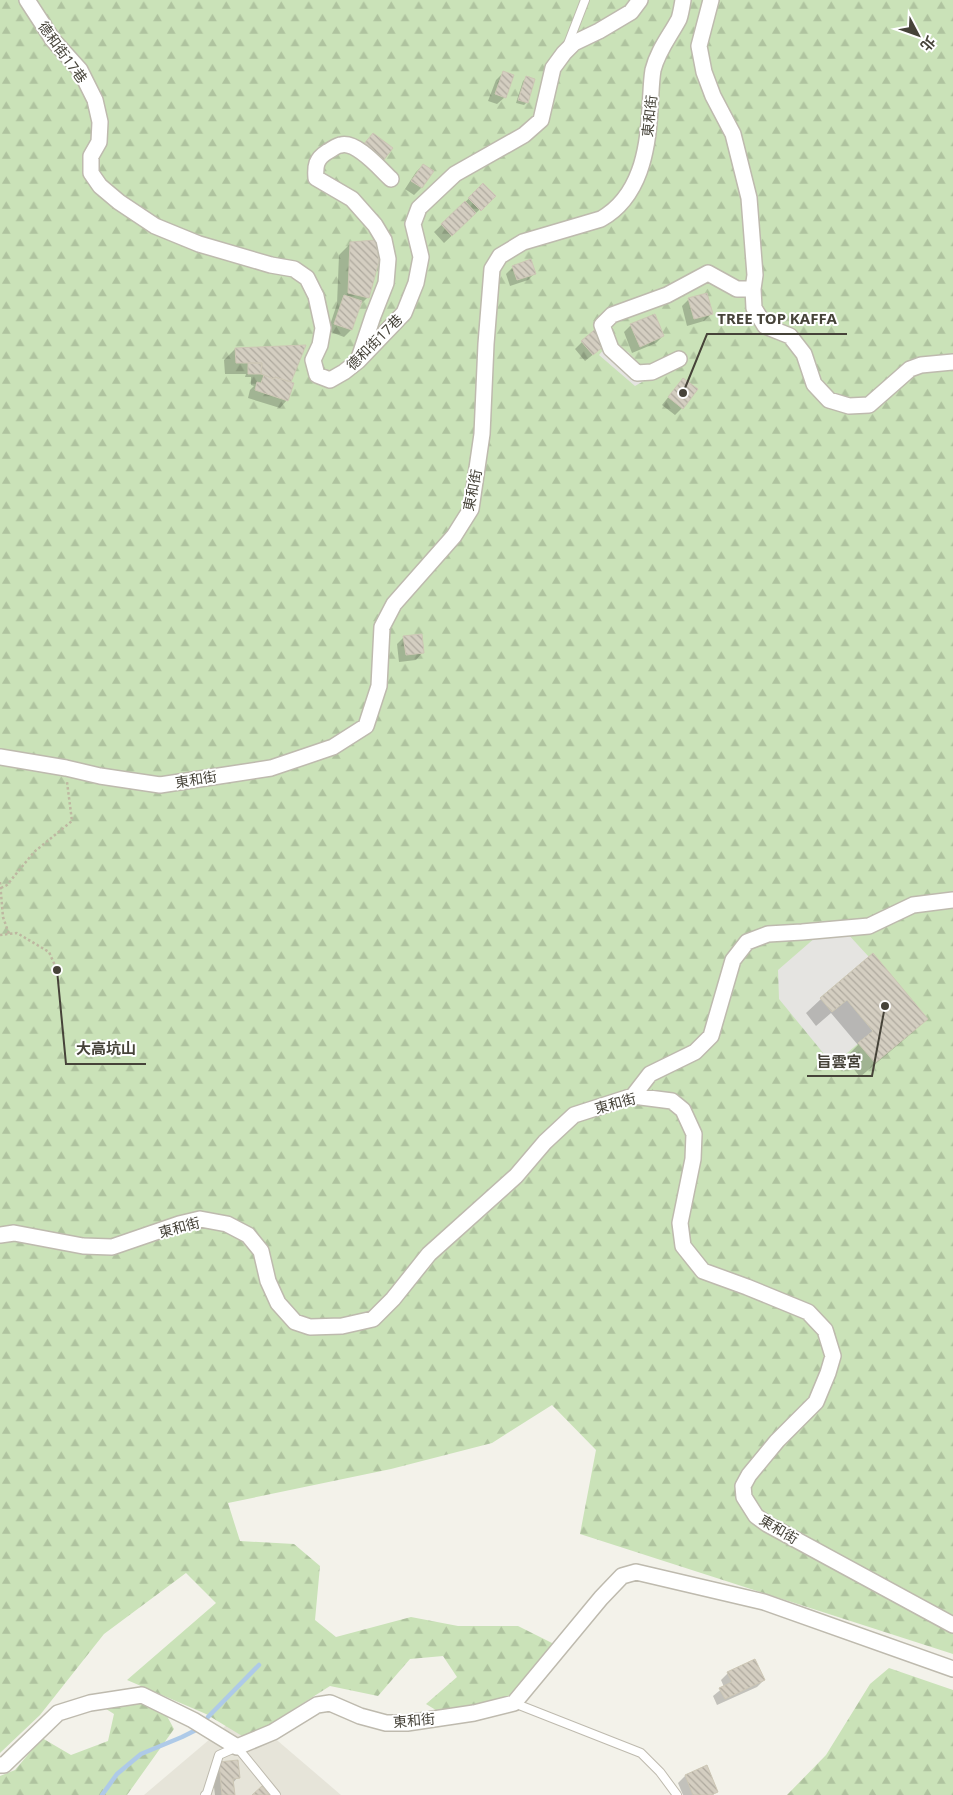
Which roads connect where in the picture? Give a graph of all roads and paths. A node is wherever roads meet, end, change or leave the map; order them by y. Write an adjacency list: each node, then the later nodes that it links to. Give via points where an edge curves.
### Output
1 (27, 0): 10 (street, 德和街17巷, via 53,40 80,70 96,100 99,142 91,156 91,172 100,186 155,226 199,244 294,269 307,278 316,296 323,328 320,345 312,360 317,375 330,380)
2 (585, 0): 6 (lane)
3 (640, 0): 6 (street, 德和街17巷, via 631,12 574,43)
4 (684, 0): 13 (street, 東和街, via 680,18 660,51 653,71 644,155 636,182 625,200 601,220 523,242 500,256 492,268 482,434 471,509 454,536 394,604 382,626 379,686 366,726 333,747 271,768 160,785)
5 (711, 0): 8 (street, via 700,46 704,72 732,134 749,198 755,275)
6 (564, 53): 10 (street, 德和街17巷, via 553,68 541,120 524,135 455,174 419,208 413,224 421,257 416,283 404,313)
7 (391, 179): 10 (street, via 352,146 341,145 326,153 319,158 315,168 316,178 352,199 384,240 388,259 386,283)
8 (753, 290): 9 (street, via 736,289 708,273 668,295 612,315 602,325 611,349 637,373 652,372); 11 (street, via 754,308 765,326 790,336 804,354 814,384 829,400 849,406 869,405 910,370 921,365)
9 (679, 359)
10 (358, 361)
11 (953, 362)
12 (0, 758): 13 (street, 東和街)
13 (66, 768): 15 (path, via 72,821 34,852)
14 (0, 882): 15 (path)
15 (1, 888): 17 (path)
16 (953, 900): 20 (street, via 913,905 869,926 768,934 746,942 733,960 711,1036 695,1052 650,1074)
17 (8, 934): 18 (path); 19 (path, via 17,933 49,952)
18 (0, 935)
19 (57, 970)
20 (633, 1096): 21 (street, 東和街, via 574,1115 516,1176 429,1254 373,1319 342,1326 310,1327 295,1322 278,1303 268,1281 261,1251 248,1235 227,1224 200,1219 112,1247 83,1246 14,1233); 22 (street, 東和街, via 672,1100 683,1110 694,1134 693,1160 680,1223 683,1246 703,1271 808,1312 825,1330 833,1356 816,1402 749,1475 744,1497 756,1516 768,1524)
21 (0, 1235)
22 (953, 1625)
23 (953, 1669): 24 (street, via 764,1602 636,1572 622,1576)
24 (514, 1703): 25 (street, 東和街, via 474,1713 407,1722 386,1722 360,1716 330,1703 317,1705 273,1732); 29 (lane, via 641,1753)
25 (237, 1747): 26 (street, via 193,1720 142,1695 90,1702 58,1713 4,1765); 27 (lane, via 218,1755); 28 (lane)
26 (0, 1765)
27 (205, 1795)
28 (276, 1795)
29 (677, 1795)

